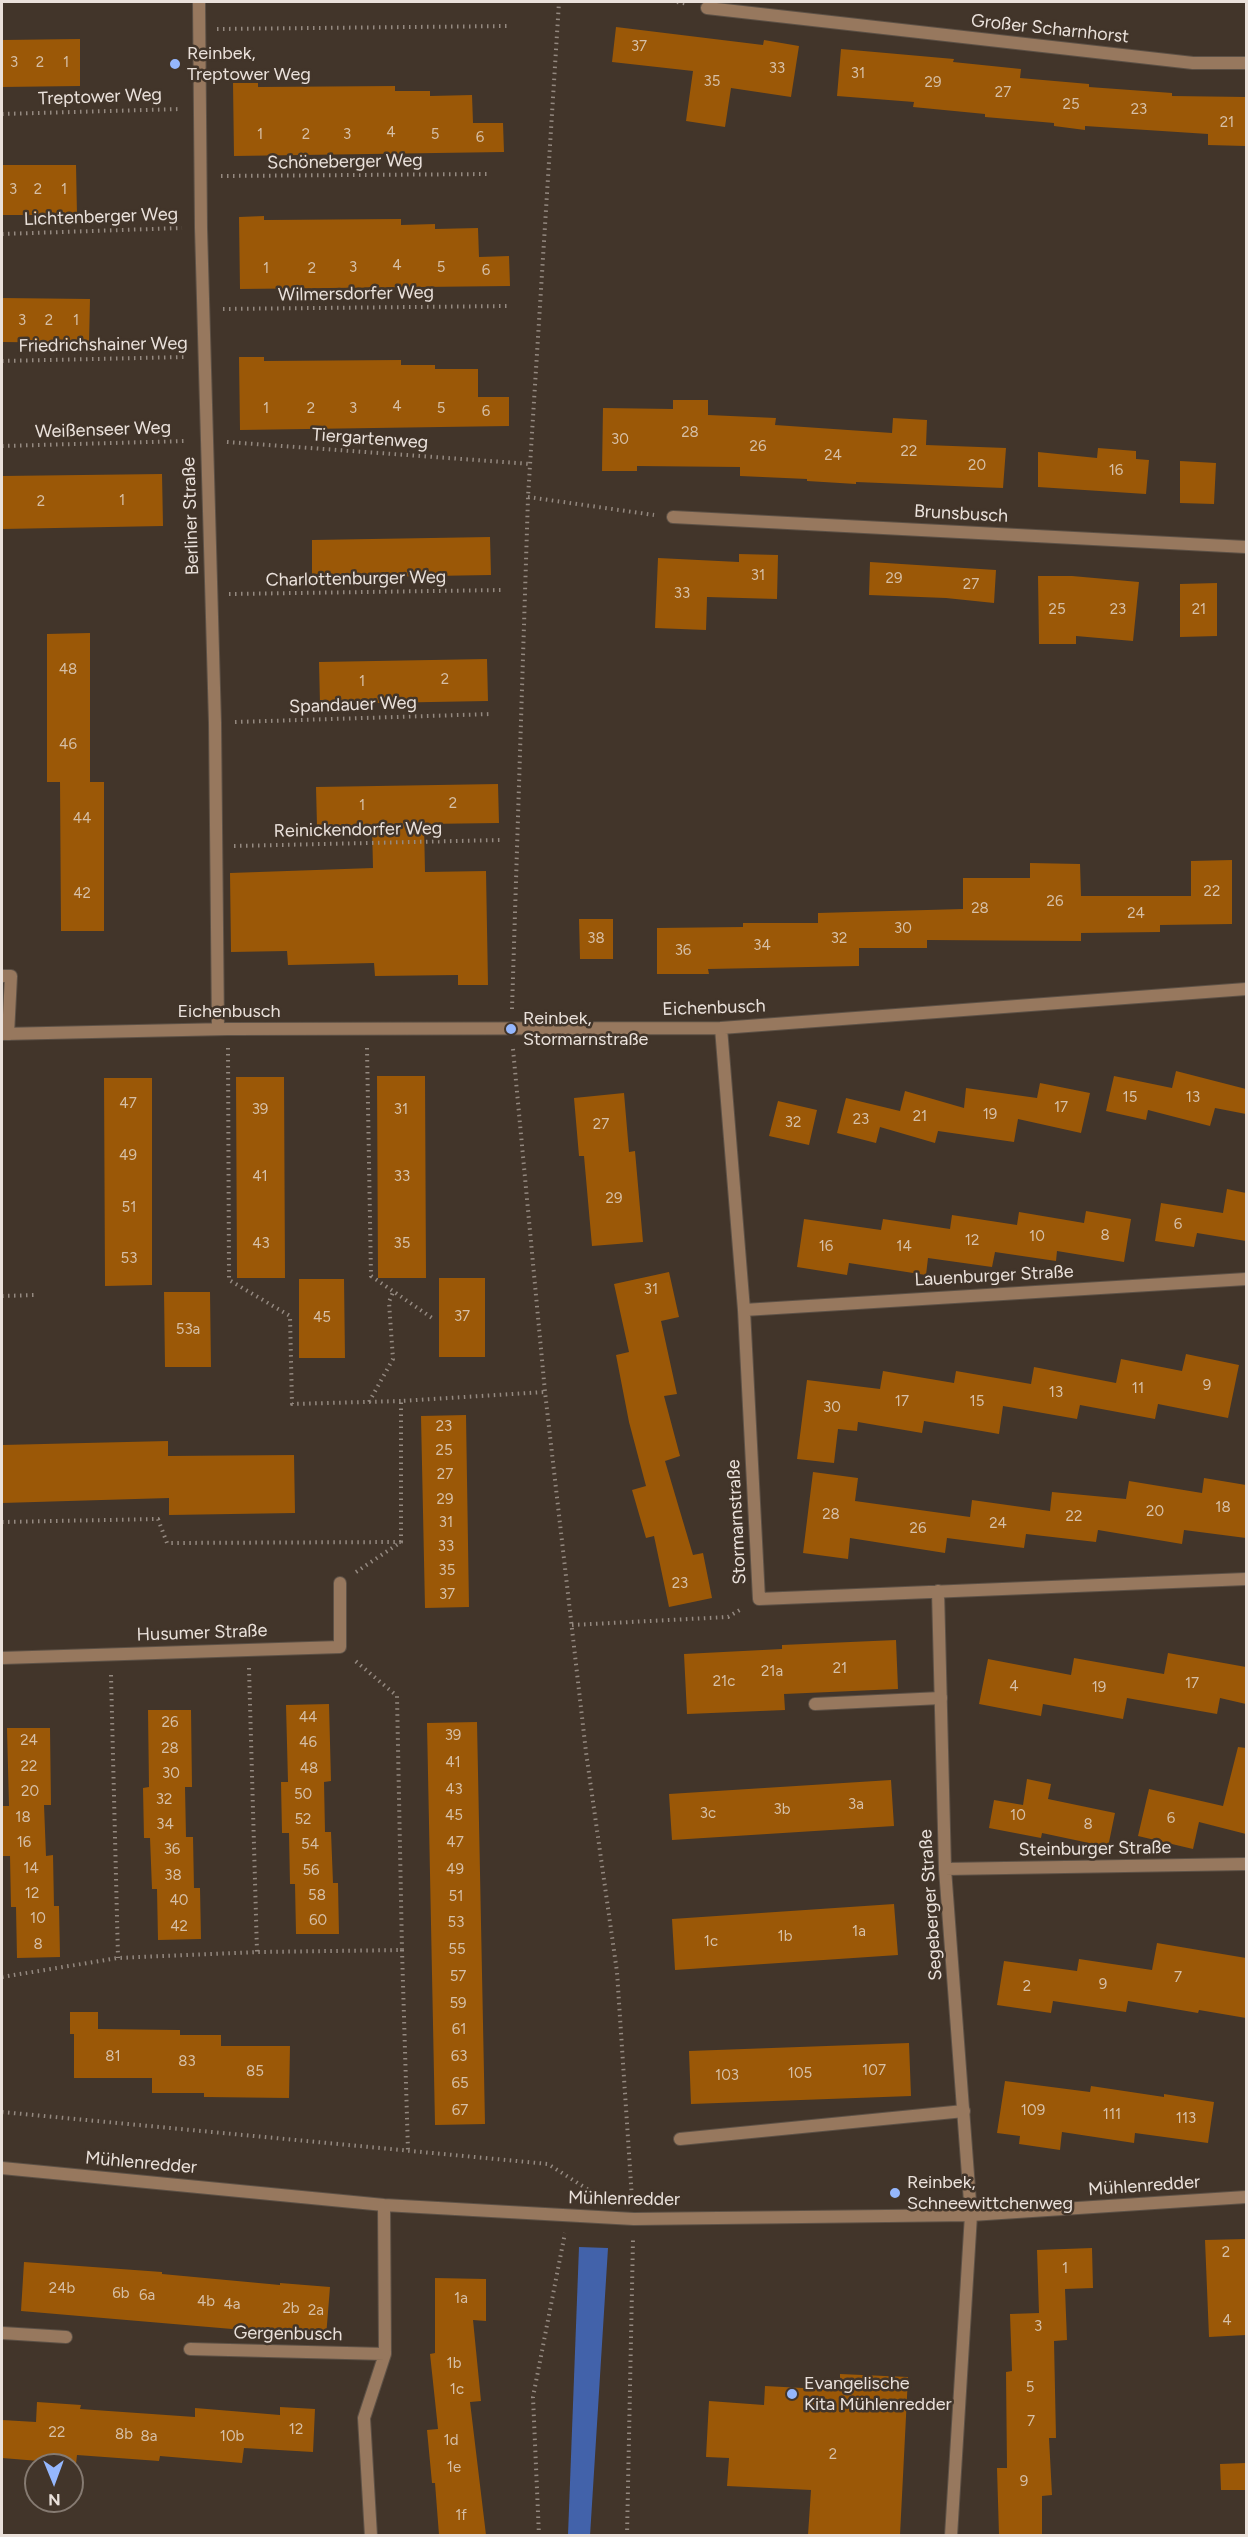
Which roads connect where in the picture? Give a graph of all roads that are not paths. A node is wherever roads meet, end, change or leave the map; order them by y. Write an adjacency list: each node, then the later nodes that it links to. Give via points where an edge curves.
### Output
1 (199, 2): 9 (street, Berliner Straße, via 201,228)
2 (707, 8): 3 (street, Großer Scharnhorst, via 1193,63)
3 (1246, 63)
4 (673, 517): 5 (street, Brunsbusch)
5 (1246, 547)
6 (2, 976): 10 (street, via 11,976)
7 (1246, 989): 8 (street, Eichenbusch)
8 (721, 1028): 9 (street, Eichenbusch); 12 (street, Stormarnstraße)
9 (223, 1029): 10 (street, Eichenbusch)
10 (5, 1034)
11 (1246, 1279): 12 (street, Lauenburger Straße)
12 (744, 1310): 15 (street, Stormarnstraße, via 759,1599)
13 (1246, 1579): 15 (street, Stormarnstraße)
14 (340, 1582): 16 (street, Husumer Straße, via 340,1647)
15 (938, 1592): 17 (street, Segeberger Straße)
16 (2, 1658)
17 (941, 1698): 18 (street); 20 (street, Segeberger Straße)
18 (815, 1704)
19 (1246, 1864): 20 (street, Steinburger Straße)
20 (945, 1869): 21 (street, Segeberger Straße)
21 (964, 2111): 22 (street); 26 (street, Segeberger Straße)
22 (680, 2139)
23 (2, 2168): 25 (street, Mühlenredder)
24 (1246, 2197): 26 (street, Mühlenredder)
25 (384, 2205): 26 (street, Mühlenredder, via 634,2219); 30 (street)
26 (971, 2215): 32 (street, Segeberger Straße)
27 (2, 2333): 28 (street)
28 (66, 2337)
29 (190, 2349): 30 (street, Gergenbusch)
30 (386, 2354): 31 (street, via 364,2418)
31 (371, 2535)
32 (951, 2535)

